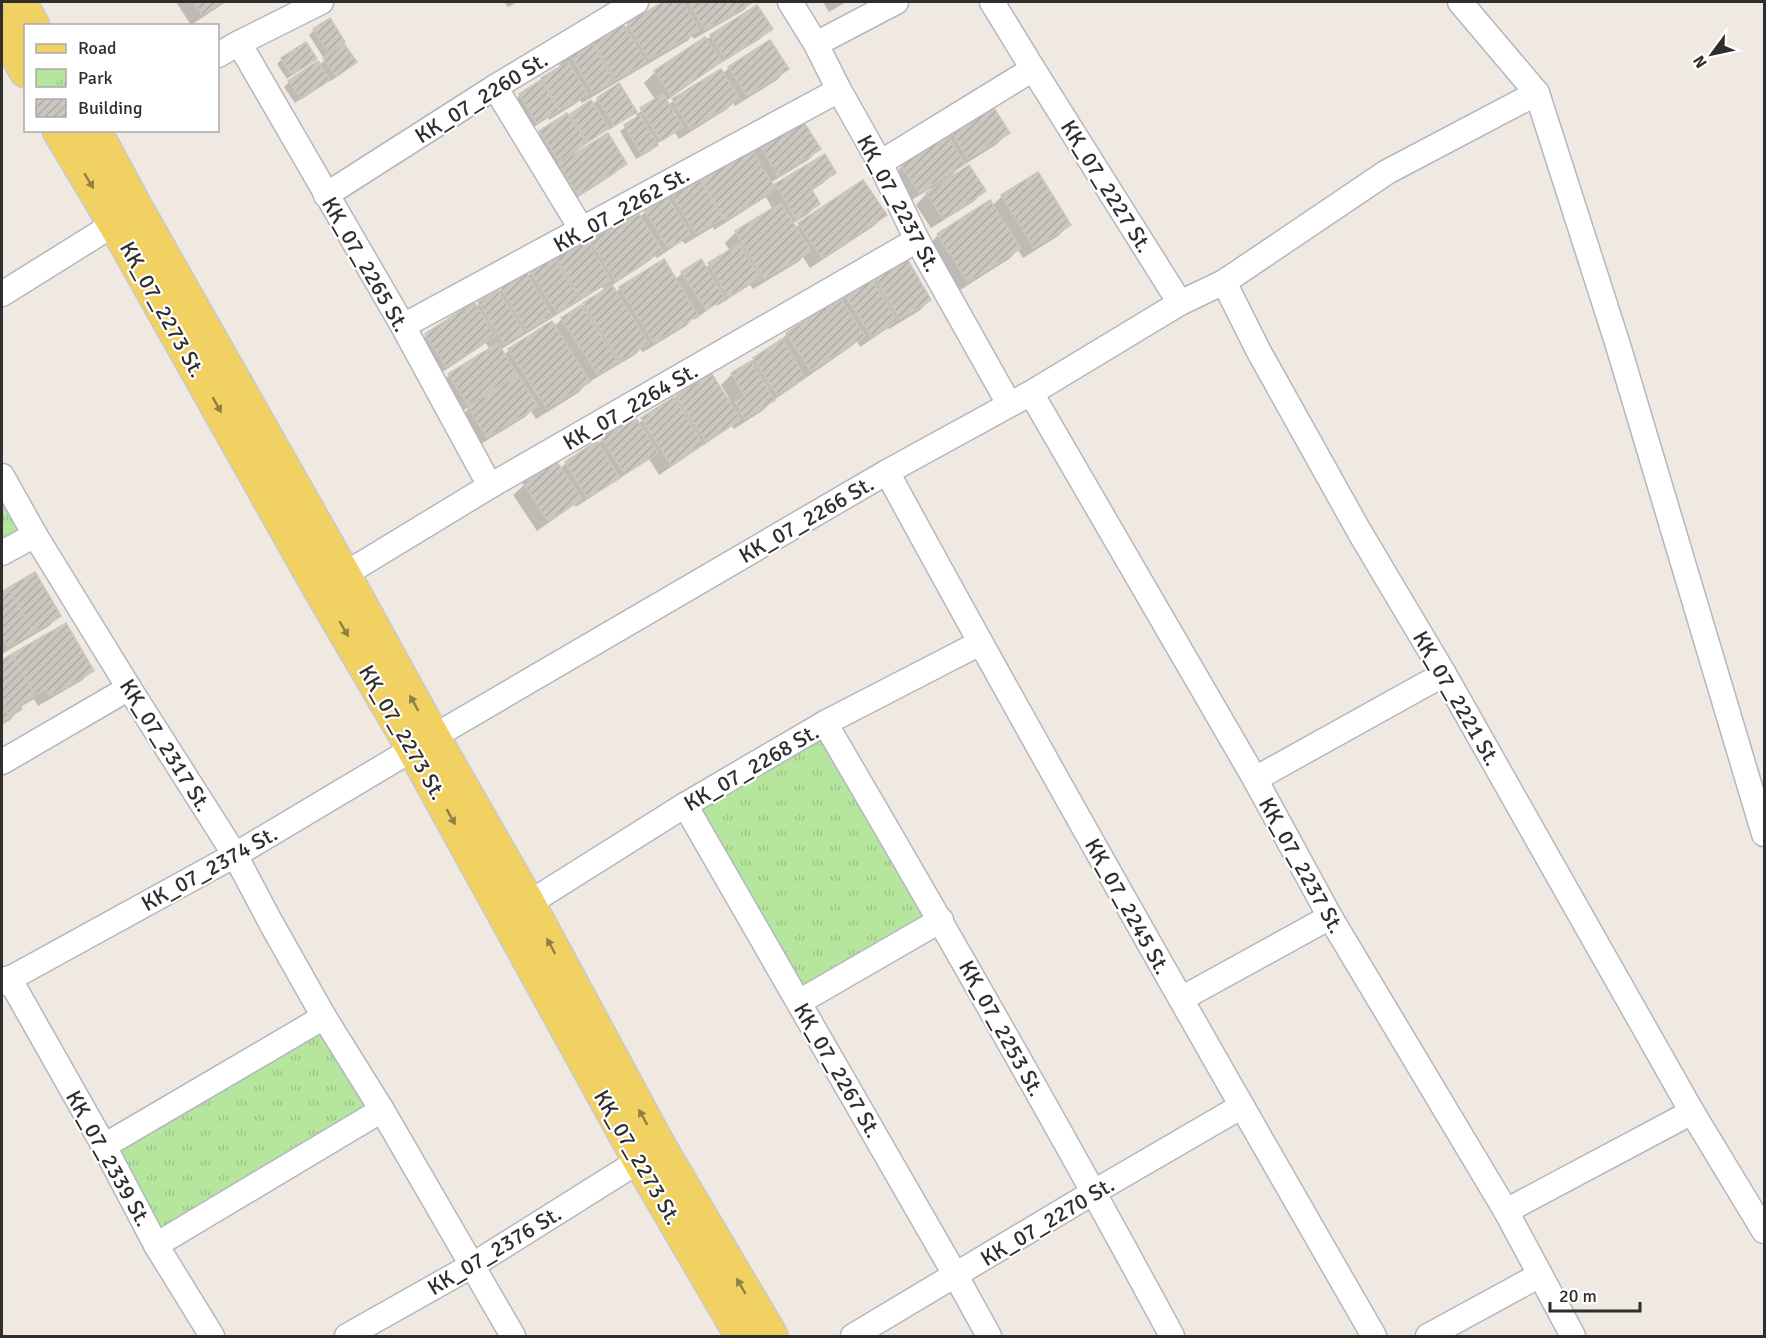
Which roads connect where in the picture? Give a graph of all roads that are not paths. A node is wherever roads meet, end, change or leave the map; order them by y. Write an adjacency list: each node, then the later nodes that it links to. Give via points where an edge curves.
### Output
1 (19, 2): 8 (main road)
2 (321, 2): 10 (street)
3 (636, 2): 15 (street, KK_07_2260 St.)
4 (790, 2): 11 (street, KK_07_2237 St.)
5 (896, 2): 11 (street)
6 (992, 2): 14 (street, KK_07_2227 St.)
7 (1460, 2): 17 (street)
8 (32, 24)
9 (2, 28): 13 (main road)
10 (239, 43): 12 (street); 20 (street, KK_07_2265 St.)
11 (816, 45): 16 (street, KK_07_2237 St.)
12 (219, 54)
13 (18, 65)
14 (1033, 69): 19 (street); 26 (street, KK_07_2227 St.)
15 (495, 87): 20 (street, KK_07_2260 St.); 22 (street)
16 (839, 90): 19 (street, KK_07_2237 St.); 22 (street, KK_07_2262 St.)
17 (1537, 93): 24 (street, KK_07_2266 St., via 1387,172); 44 (street, via 1617,342)
18 (78, 134): 21 (main road, KK_07_2273 St.)
19 (880, 163): 23 (street, KK_07_2237 St.)
20 (326, 195): 27 (street, KK_07_2265 St.)
21 (126, 217): 25 (street); 35 (main road, KK_07_2273 St.)
22 (582, 230): 27 (street, KK_07_2262 St.)
23 (917, 240): 29 (street, KK_07_2237 St.); 32 (street, KK_07_2264 St.)
24 (1224, 282): 26 (street, KK_07_2266 St.); 37 (street, KK_07_2221 St., via 1359,531)
25 (2, 294)
26 (1180, 303): 28 (street, KK_07_2266 St.)
27 (403, 326): 32 (street, KK_07_2265 St.)
28 (1031, 393): 29 (street, KK_07_2266 St.); 42 (street, KK_07_2237 St.)
29 (1009, 404): 30 (street, KK_07_2266 St.)
30 (887, 472): 36 (street, KK_07_2245 St.); 40 (street, KK_07_2266 St.)
31 (2, 476): 33 (street, KK_07_2317 St.)
32 (490, 486): 35 (street, KK_07_2264 St.)
33 (35, 535): 34 (street); 38 (street, KK_07_2317 St.)
34 (2, 553)
35 (332, 582): 40 (main road, KK_07_2273 St.)
36 (980, 643): 39 (street, KK_07_2268 St.); 50 (street, KK_07_2245 St.)
37 (1444, 674): 42 (street); 55 (street, KK_07_2221 St.)
38 (129, 688): 41 (street); 45 (street, KK_07_2317 St.)
39 (825, 723): 43 (street, KK_07_2268 St.); 48 (street, KK_07_2253 St.)
40 (423, 743): 45 (street, KK_07_2374 St.); 46 (main road, KK_07_2273 St.)
41 (2, 762)
42 (1255, 779): 47 (street, KK_07_2237 St.)
43 (685, 805): 46 (street, KK_07_2268 St.); 51 (street, KK_07_2267 St.)
44 (1764, 834)
45 (236, 855): 49 (street, KK_07_2374 St.); 52 (street, KK_07_2317 St.)
46 (517, 911): 57 (main road, KK_07_2273 St.)
47 (1330, 917): 50 (street); 59 (street, KK_07_2237 St.)
48 (941, 920): 51 (street); 58 (street, KK_07_2253 St.)
49 (5, 981): 56 (street, KK_07_2339 St.)
50 (1181, 999): 53 (street, KK_07_2245 St.)
51 (799, 1002): 64 (street, KK_07_2267 St.)
52 (324, 1017): 54 (street, KK_07_2317 St.); 56 (street)
53 (1242, 1106): 58 (street, KK_07_2270 St.); 73 (street, KK_07_2245 St.)
54 (382, 1110): 61 (street); 62 (street, KK_07_2317 St.)
55 (1692, 1112): 59 (street); 60 (street, KK_07_2221 St.)
56 (104, 1146): 61 (street, KK_07_2339 St.)
57 (650, 1155): 62 (street, KK_07_2376 St.); 68 (main road, KK_07_2273 St.); 69 (main road, KK_07_2273 St., one-way to 57)
58 (1094, 1192): 64 (street, KK_07_2270 St.); 72 (street, KK_07_2253 St.)
59 (1506, 1211): 63 (street, KK_07_2237 St.)
60 (1764, 1231)
61 (156, 1245): 65 (street, KK_07_2339 St.)
62 (473, 1265): 66 (street, KK_07_2376 St.); 67 (street, KK_07_2317 St.)
63 (1540, 1275): 74 (street); 75 (street, KK_07_2237 St.)
64 (956, 1276): 70 (street, KK_07_2270 St.); 71 (street, KK_07_2267 St.)
65 (212, 1336)
66 (347, 1336)
67 (513, 1336)
68 (742, 1336)
69 (771, 1336)
70 (853, 1336)
71 (989, 1336)
72 (1172, 1336)
73 (1374, 1336)
74 (1428, 1336)
75 (1574, 1336)

